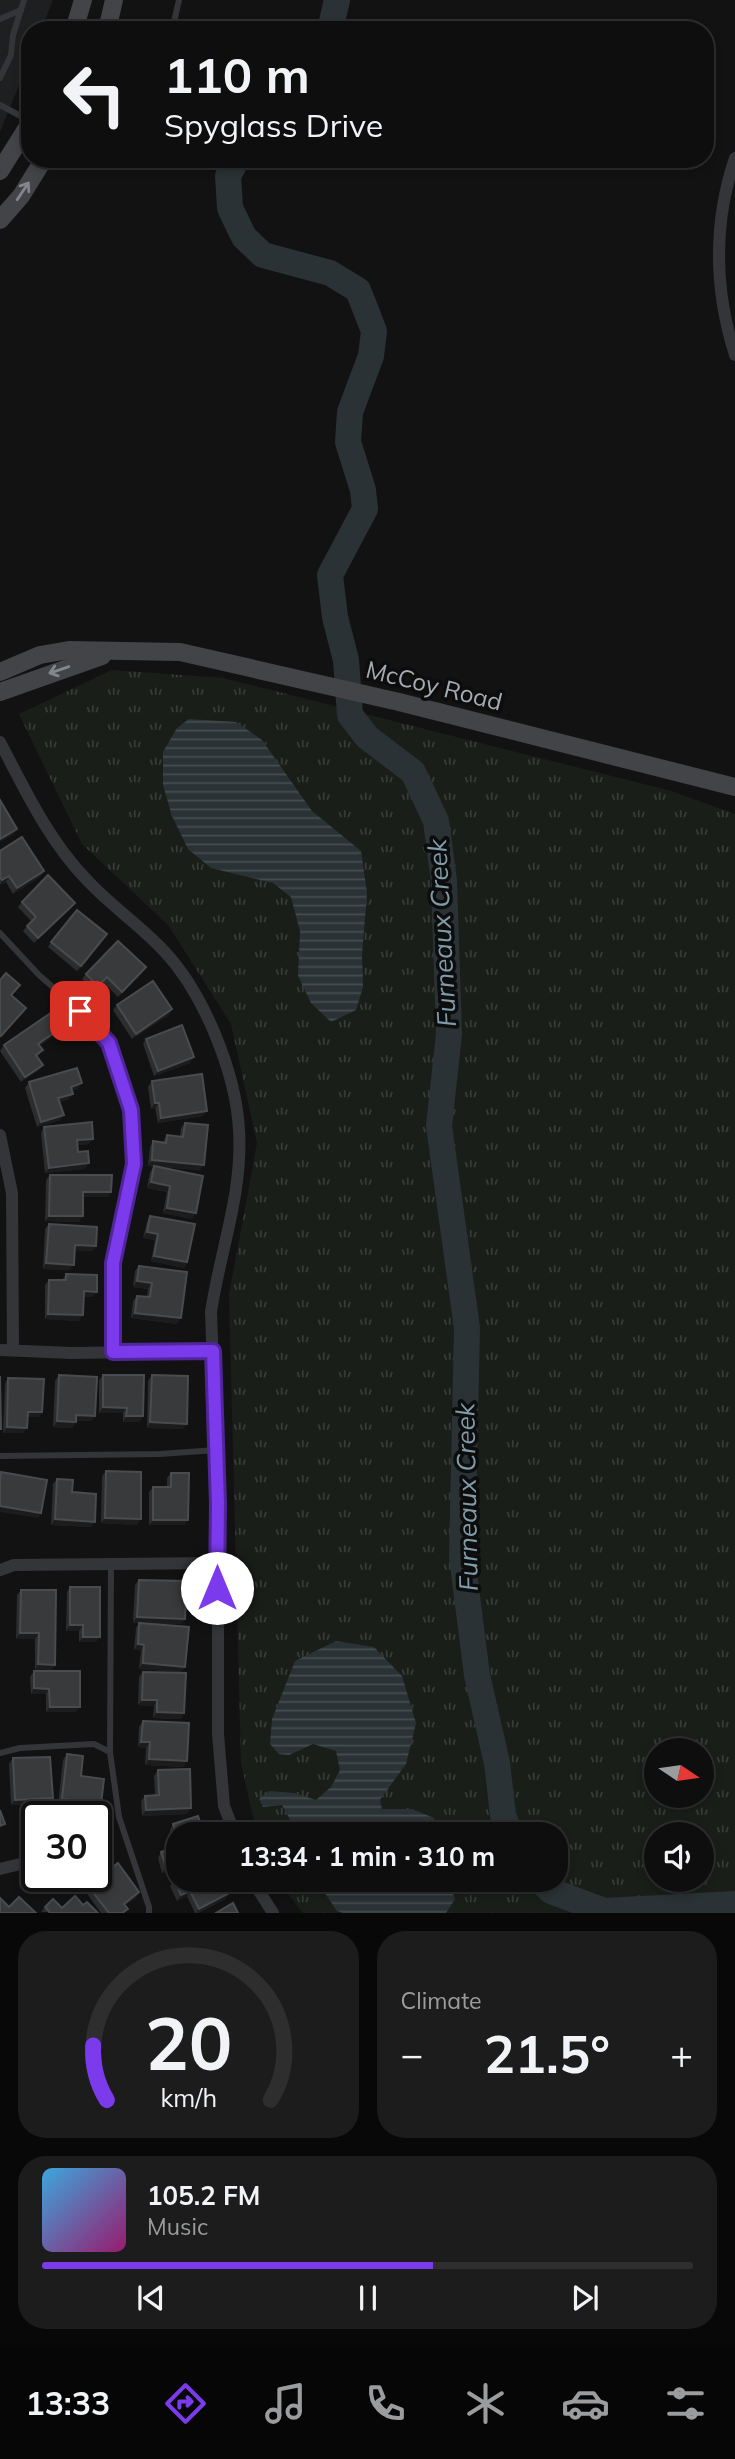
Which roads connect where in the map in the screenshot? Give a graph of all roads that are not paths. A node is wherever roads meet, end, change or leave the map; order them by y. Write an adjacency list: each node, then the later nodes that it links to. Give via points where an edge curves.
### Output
1 (24, 0): 5 (lane)
2 (83, 0): 7 (street)
3 (114, 0): 8 (street)
4 (179, 0): 9 (lane)
5 (21, 10): 6 (lane); 10 (lane, via 11,55)
6 (0, 19)
7 (77, 21)
8 (109, 21)
9 (174, 21)
10 (0, 78)
11 (0, 105): 12 (lane)
12 (21, 117)
13 (21, 137): 16 (street)
14 (735, 158): 17 (street)
15 (38, 168): 18 (street, one-way to 15)
16 (0, 171)
17 (731, 184): 19 (street, via 718,230 718,268 724,321)
18 (0, 220)
19 (735, 355)
20 (118, 651): 21 (street, McCoy Road, via 40,655); 22 (street, McCoy Road, one-way to 22); 24 (street, McCoy Road, via 180,652 268,671)
21 (0, 672)
22 (0, 692)
23 (0, 742): 28 (street, via 56,843 86,880 166,952 218,1036 239,1128 239,1164 211,1312)
24 (735, 787)
25 (0, 933): 29 (lane, via 109,1043 131,1110 134,1164 113,1263)
26 (0, 1135): 27 (street, via 12,1193)
27 (7, 1350): 29 (street)
28 (213, 1351): 29 (street); 30 (street)
29 (113, 1352)
30 (216, 1450): 31 (lane); 32 (street)
31 (0, 1456)
32 (217, 1563): 33 (street); 37 (street, via 218,1734 224,1805)
33 (111, 1565): 34 (street, via 14,1565); 35 (lane)
34 (0, 1570)
35 (110, 1752): 36 (lane, via 94,1744); 41 (lane, via 120,1817)
36 (0, 1753)
37 (230, 1822)
38 (21, 1864): 39 (street)
39 (0, 1869)
40 (260, 1892): 42 (street)
41 (149, 1913)
42 (273, 1913)

